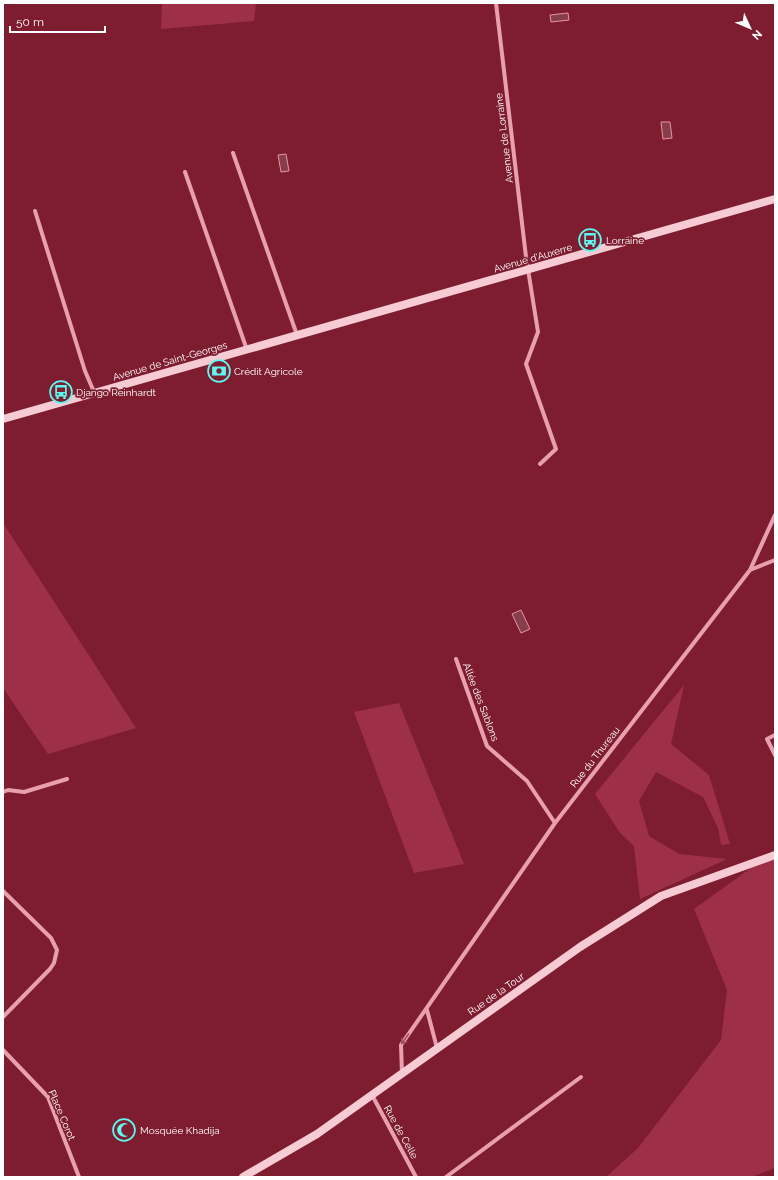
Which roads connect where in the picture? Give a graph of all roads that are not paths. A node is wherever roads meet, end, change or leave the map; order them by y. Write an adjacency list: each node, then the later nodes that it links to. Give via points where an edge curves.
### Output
1 (496, 3): 6 (street, Avenue de Lorraine)
2 (233, 152): 7 (street)
3 (185, 172): 8 (street)
4 (775, 199): 6 (main road, Avenue d'Auxerre)
5 (35, 211): 9 (street, via 85,371)
6 (528, 270): 7 (main road, Avenue d'Auxerre); 11 (street, Avenue de Lorraine, via 538,332 526,364 556,449)
7 (297, 336): 8 (main road, Avenue de Saint-Georges)
8 (247, 350): 9 (main road, Avenue de Saint-Georges)
9 (94, 392): 10 (main road, Avenue de Saint-Georges)
10 (3, 420)
11 (540, 464)
12 (775, 515): 14 (street, Rue du Thureau)
13 (775, 560): 14 (street)
14 (750, 570): 20 (street, Rue du Thureau)
15 (456, 659): 20 (street, Allée des Sablons, via 487,746 527,782)
16 (775, 735): 17 (street, via 767,739)
17 (775, 755)
18 (67, 779): 19 (street, via 24,792)
19 (3, 792)
20 (555, 823): 23 (street, Rue du Thureau)
21 (775, 855): 25 (main road, Rue de la Tour, via 661,896 580,948)
22 (3, 891): 24 (street, via 51,938 57,950 54,963)
23 (427, 1010): 25 (street); 27 (street, Rue du Thureau, one-way to 27, via 401,1045)
24 (3, 1017)
25 (437, 1048): 27 (main road, Rue de la Tour)
26 (3, 1050): 30 (street, Place Corot, via 48,1097)
27 (402, 1073): 29 (main road, Rue de la Tour)
28 (581, 1077): 33 (street)
29 (372, 1095): 31 (main road, Rue de la Tour, via 301,1144); 32 (street, Rue de Celle)
30 (79, 1177)
31 (243, 1177)
32 (416, 1177)
33 (446, 1177)

